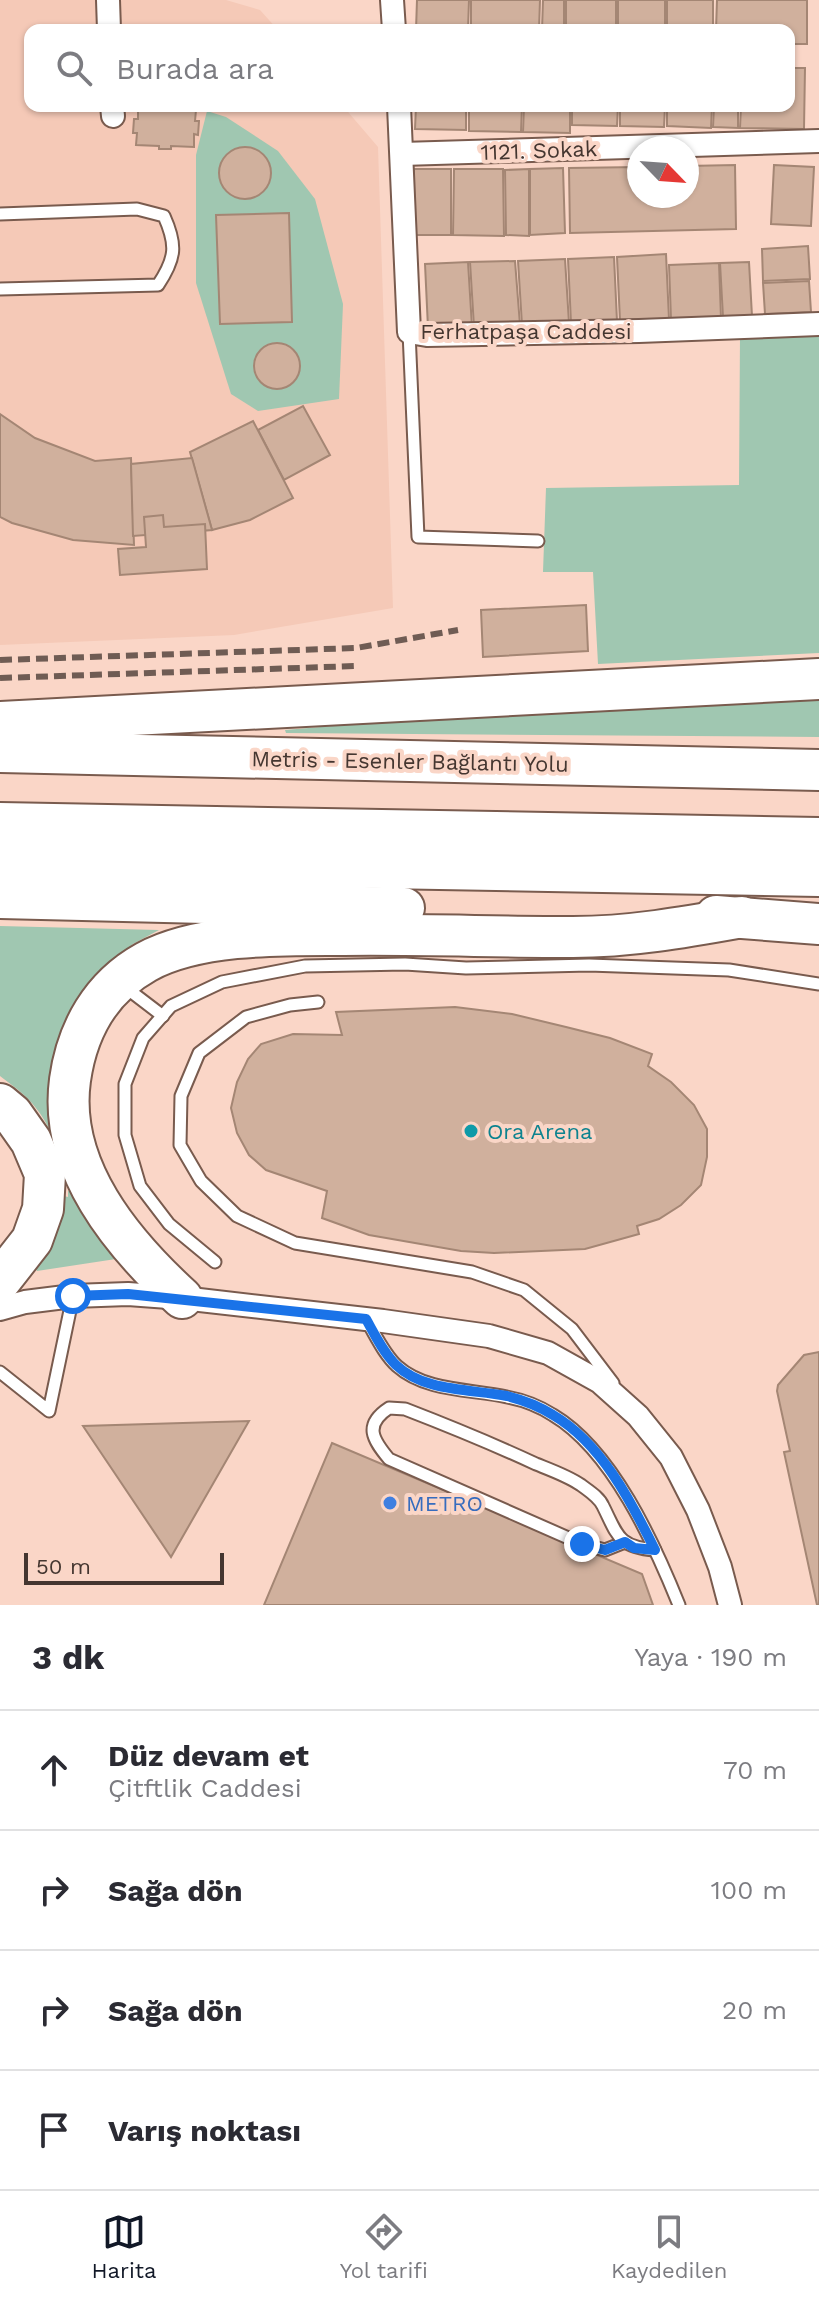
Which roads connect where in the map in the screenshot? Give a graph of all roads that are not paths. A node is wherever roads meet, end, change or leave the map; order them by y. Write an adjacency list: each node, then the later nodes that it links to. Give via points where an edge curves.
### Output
1 (108, 0): 3 (street)
2 (392, 0): 4 (street)
3 (109, 24)
4 (394, 24)
5 (399, 112): 7 (street, Ferhatpaşa Caddesi)
6 (819, 141): 7 (street, 1121. Sokak)
7 (402, 154): 11 (street, Ferhatpaşa Caddesi)
8 (0, 214): 9 (lane, via 137,209 164,216 173,238 172,265 158,285)
9 (0, 289)
10 (819, 324): 11 (street, Ferhatpaşa Caddesi)
11 (409, 332): 12 (lane, via 418,537)
12 (538, 541)
13 (819, 679): 14 (highway)
14 (0, 722)
15 (0, 752): 16 (highway, Metris - Esenler Bağlantı Yolu)
16 (819, 770)
17 (0, 823): 18 (highway)
18 (819, 838)
19 (0, 861): 20 (highway)
20 (819, 876)
21 (0, 898): 22 (highway)
22 (742, 917): 23 (highway); 24 (highway, via 650,934 256,937 172,951)
23 (819, 924)
24 (117, 981): 27 (lane); 32 (highway, via 99,1002 73,1059 70,1120 88,1182 102,1208 154,1273)
25 (819, 984): 27 (lane, via 729,970 589,965 305,966 222,982 171,1006)
26 (318, 1002): 36 (lane, via 246,1017 199,1053 181,1096 180,1145 201,1181 237,1216 295,1243 472,1272 524,1290 572,1329)
27 (163, 1016): 29 (lane, via 143,1038 125,1084 125,1135 140,1186 169,1224)
28 (0, 1104): 30 (highway, via 31,1141 45,1174 43,1209 32,1240)
29 (215, 1262)
30 (0, 1281)
31 (73, 1296): 32 (street); 33 (street); 35 (lane, via 49,1411)
32 (182, 1298): 34 (street)
33 (0, 1309)
34 (366, 1319): 36 (street, via 489,1336 548,1353 600,1382); 38 (lane, via 382,1348 412,1377 509,1397 552,1414 571,1428 599,1457)
35 (0, 1372)
36 (638, 1416): 40 (street, via 671,1457 698,1510)
37 (625, 1542): 37 (lane, via 612,1528 603,1505 576,1482 405,1409 389,1408 377,1417 374,1442 389,1459 582,1544 605,1550); 38 (lane)
38 (655, 1550): 39 (lane)
39 (679, 1605)
40 (730, 1605)

